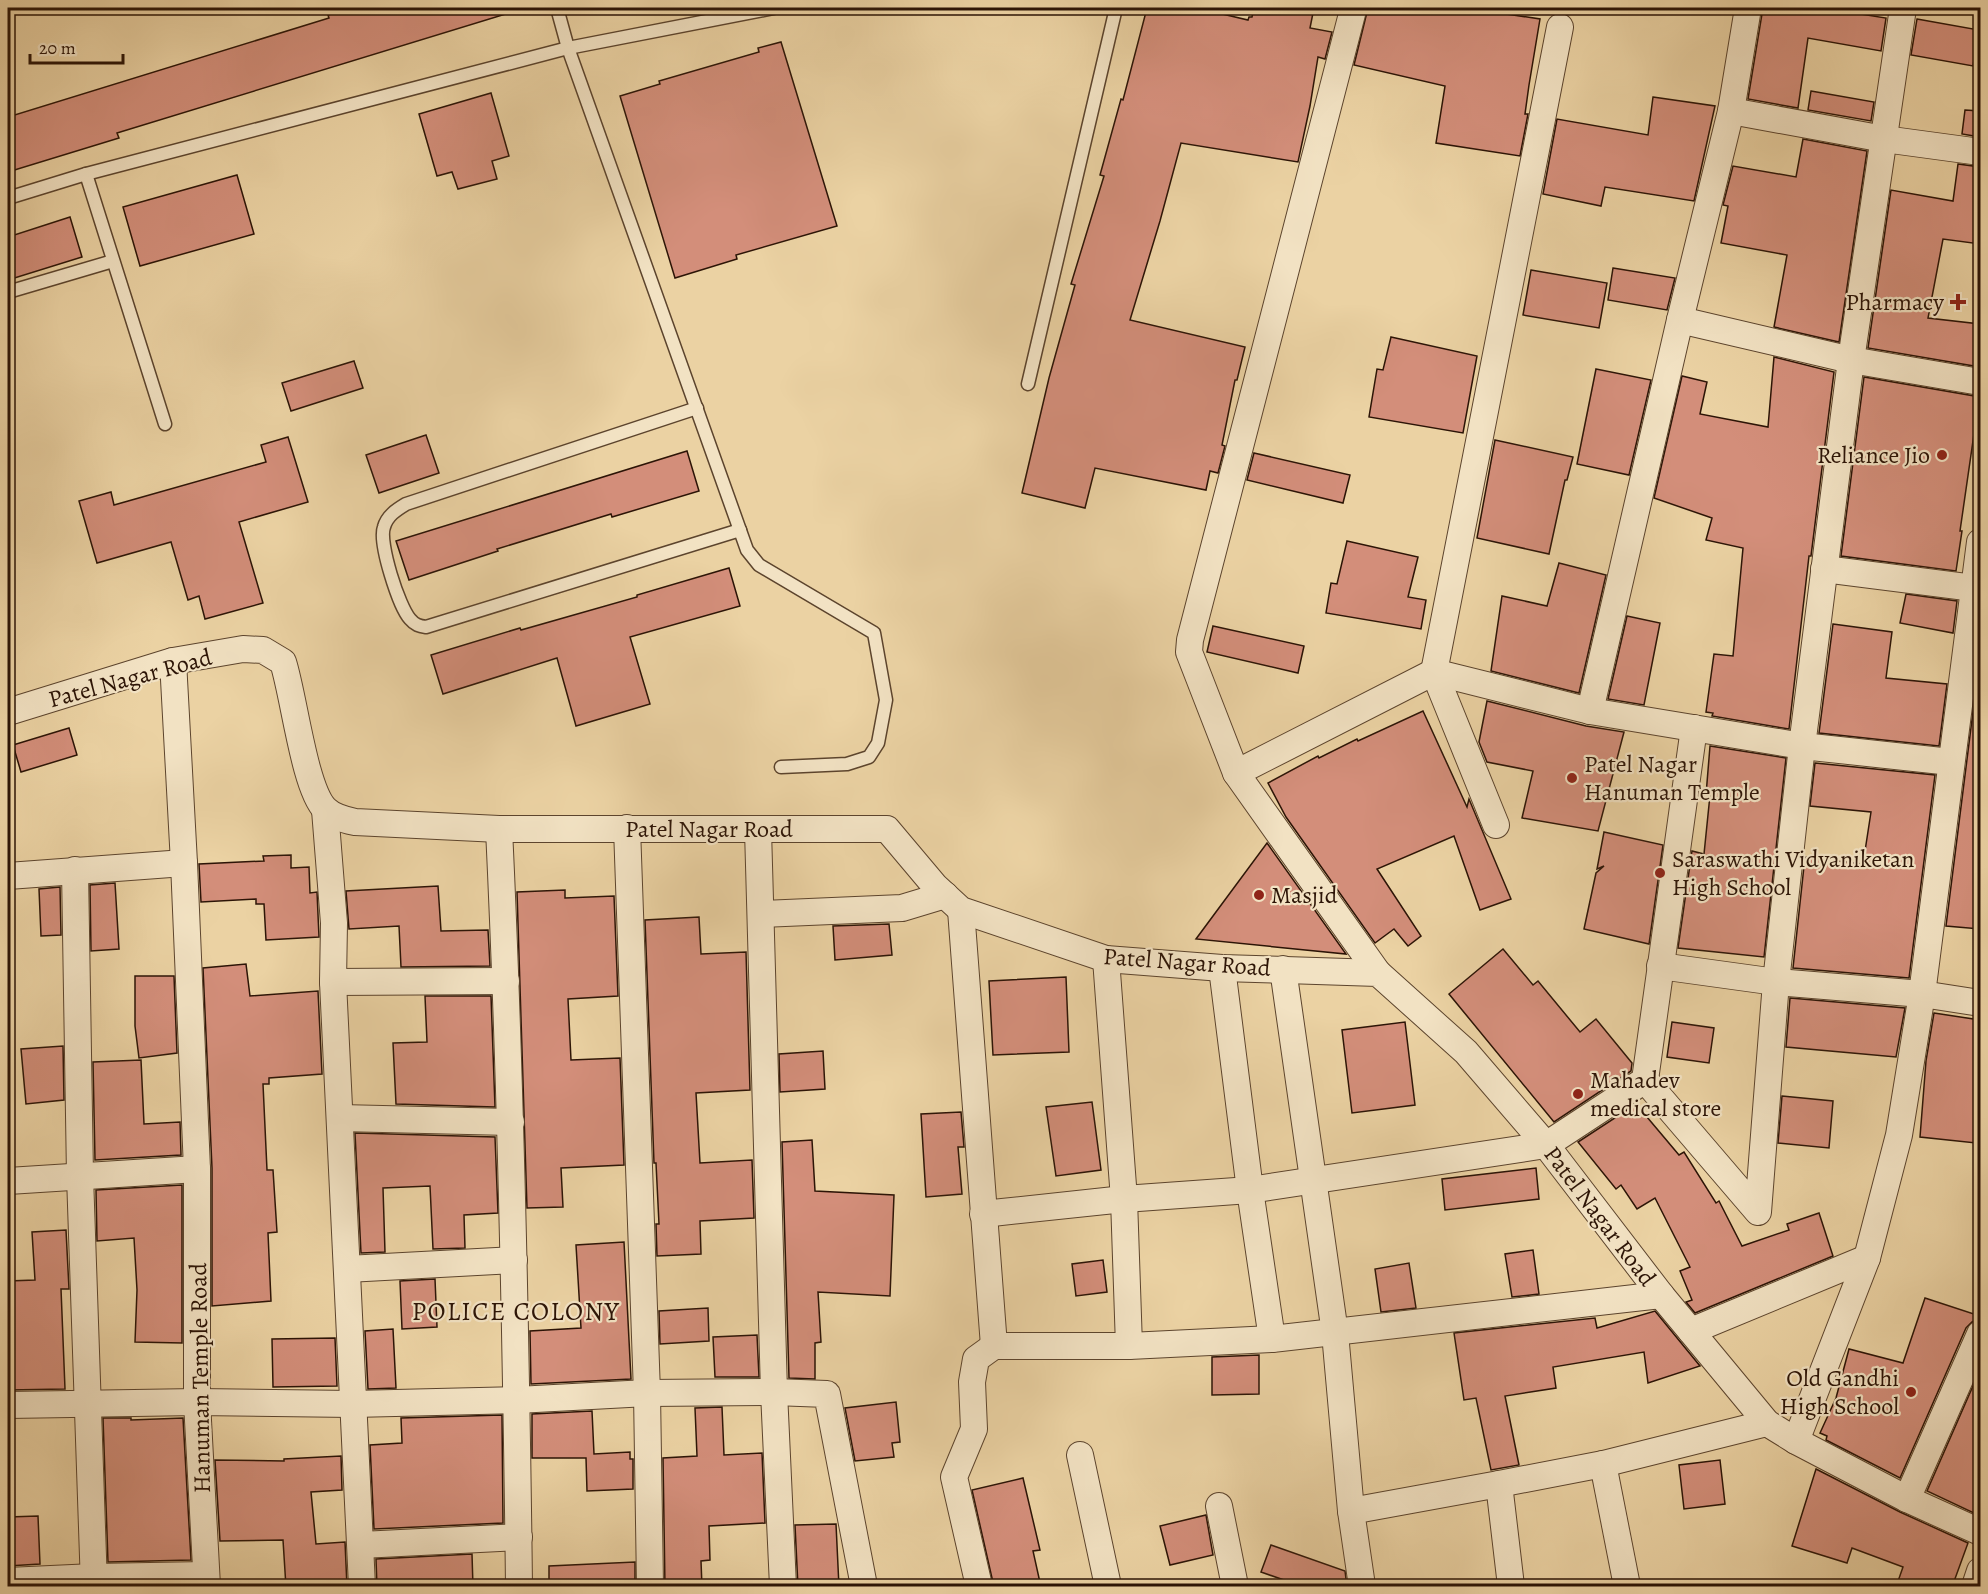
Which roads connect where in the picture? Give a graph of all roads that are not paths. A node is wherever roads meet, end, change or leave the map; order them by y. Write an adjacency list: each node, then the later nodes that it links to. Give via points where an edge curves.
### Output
1 (557, 8): 8 (lane)
2 (774, 8): 8 (lane)
3 (1116, 8): 19 (lane)
4 (1748, 8): 9 (street)
5 (1903, 8): 10 (street)
6 (1353, 10): 35 (street, via 1190,640 1189,652)
7 (1560, 27): 28 (street)
8 (568, 48): 12 (lane); 20 (lane)
9 (1731, 111): 10 (street); 16 (street)
10 (1884, 139): 11 (street); 17 (street)
11 (1980, 152)
12 (86, 174): 13 (lane); 14 (lane)
13 (8, 198)
14 (113, 261): 15 (lane); 21 (lane)
15 (8, 292)
16 (1680, 320): 17 (street); 29 (street)
17 (1851, 360): 18 (street); 24 (street)
18 (1980, 382)
19 (1028, 384)
20 (697, 408): 22 (lane); 22 (lane, via 406,504 393,512 382,537 393,580 409,618 426,627)
21 (165, 424)
22 (740, 530): 34 (lane, via 747,550 759,565 874,633 883,682 884,718 878,742 869,757 847,764)
23 (1980, 542): 25 (street)
24 (1824, 569): 25 (street); 32 (street)
25 (1974, 588): 27 (street)
26 (172, 661): 30 (street, Patel Nagar Road); 36 (street, Patel Nagar Road, via 263,650 283,662 309,777); 41 (street, Hanuman Temple Road)
27 (1972, 671): 33 (street)
28 (1434, 672): 29 (street); 35 (street); 37 (street)
29 (1590, 711): 31 (street)
30 (8, 712)
31 (1694, 728): 32 (street); 47 (street)
32 (1802, 746): 33 (street); 53 (street)
33 (1951, 762): 54 (street)
34 (781, 767)
35 (1236, 772): 50 (street)
36 (326, 810): 39 (street, Patel Nagar Road, via 355,822); 52 (street, via 334,923)
37 (1496, 825)
38 (627, 828): 39 (street, Patel Nagar Road); 40 (street, Patel Nagar Road); 77 (street)
39 (499, 829): 51 (street)
40 (759, 830): 44 (street, Patel Nagar Road, via 886,829); 45 (street)
41 (184, 863): 42 (street); 60 (street, Hanuman Temple Road)
42 (75, 870): 43 (street); 61 (street)
43 (8, 876)
44 (953, 902): 45 (street); 46 (street, Patel Nagar Road); 66 (street)
45 (761, 914): 78 (street)
46 (1106, 959): 48 (street, Patel Nagar Road); 65 (street)
47 (1660, 966): 53 (street); 56 (street)
48 (1222, 968): 49 (street, Patel Nagar Road); 64 (street)
49 (1283, 969): 50 (street, Patel Nagar Road); 62 (street)
50 (1378, 973): 59 (street, Patel Nagar Road, via 1466,1052)
51 (507, 981): 52 (street); 58 (street)
52 (333, 982): 57 (street)
53 (1776, 982): 54 (street); 56 (street, via 1758,1212)
54 (1922, 994): 55 (street); 67 (street, via 1899,1135)
55 (1980, 1004)
56 (1645, 1080): 59 (street)
57 (340, 1118): 58 (street); 69 (street)
58 (511, 1122): 68 (street)
59 (1546, 1144): 62 (street); 70 (street, Patel Nagar Road)
60 (197, 1169): 61 (street); 80 (street, Hanuman Temple Road)
61 (80, 1176): 63 (street); 81 (street)
62 (1314, 1180): 64 (street); 72 (street)
63 (8, 1181)
64 (1250, 1190): 65 (street); 74 (street)
65 (1124, 1199): 66 (street); 76 (street)
66 (983, 1214): 75 (street)
67 (1867, 1258): 71 (street); 85 (street)
68 (514, 1260): 69 (street); 79 (street)
69 (347, 1269): 82 (street)
70 (1660, 1295): 71 (street, Patel Nagar Road); 72 (street)
71 (1691, 1331): 84 (street, Patel Nagar Road)
72 (1335, 1333): 74 (street); 91 (street)
73 (1980, 1334): 89 (street)
74 (1272, 1339): 76 (street)
75 (994, 1346): 76 (street); 104 (street, via 976,1359 972,1382 974,1429 954,1478)
76 (1129, 1346)
77 (647, 1392): 78 (street); 79 (street); 101 (street)
78 (774, 1392): 102 (street); 103 (street, via 827,1394)
79 (518, 1400): 82 (street); 93 (street)
80 (197, 1402): 81 (street); 82 (street); 97 (street, Hanuman Temple Road)
81 (88, 1404): 83 (street); 98 (street)
82 (353, 1404): 94 (street)
83 (8, 1405)
84 (1767, 1423): 85 (street, Patel Nagar Road); 87 (street)
85 (1796, 1441): 89 (street, Patel Nagar Road)
86 (1080, 1455): 105 (street)
87 (1603, 1464): 88 (street); 109 (street)
88 (1499, 1484): 91 (street); 108 (street)
89 (1907, 1499): 92 (street, Patel Nagar Road)
90 (1219, 1506): 106 (street)
91 (1351, 1511): 107 (street)
92 (1980, 1532)
93 (519, 1537): 94 (street); 100 (street)
94 (361, 1545): 99 (street)
95 (1980, 1571): 110 (street)
96 (8, 1581): 98 (street)
97 (206, 1581): 98 (street)
98 (94, 1582)
99 (362, 1587)
100 (519, 1587)
101 (650, 1587)
102 (783, 1587)
103 (864, 1587)
104 (979, 1587)
105 (1108, 1587)
106 (1235, 1587)
107 (1362, 1587)
108 (1511, 1587)
109 (1627, 1587)
110 (1975, 1587)

